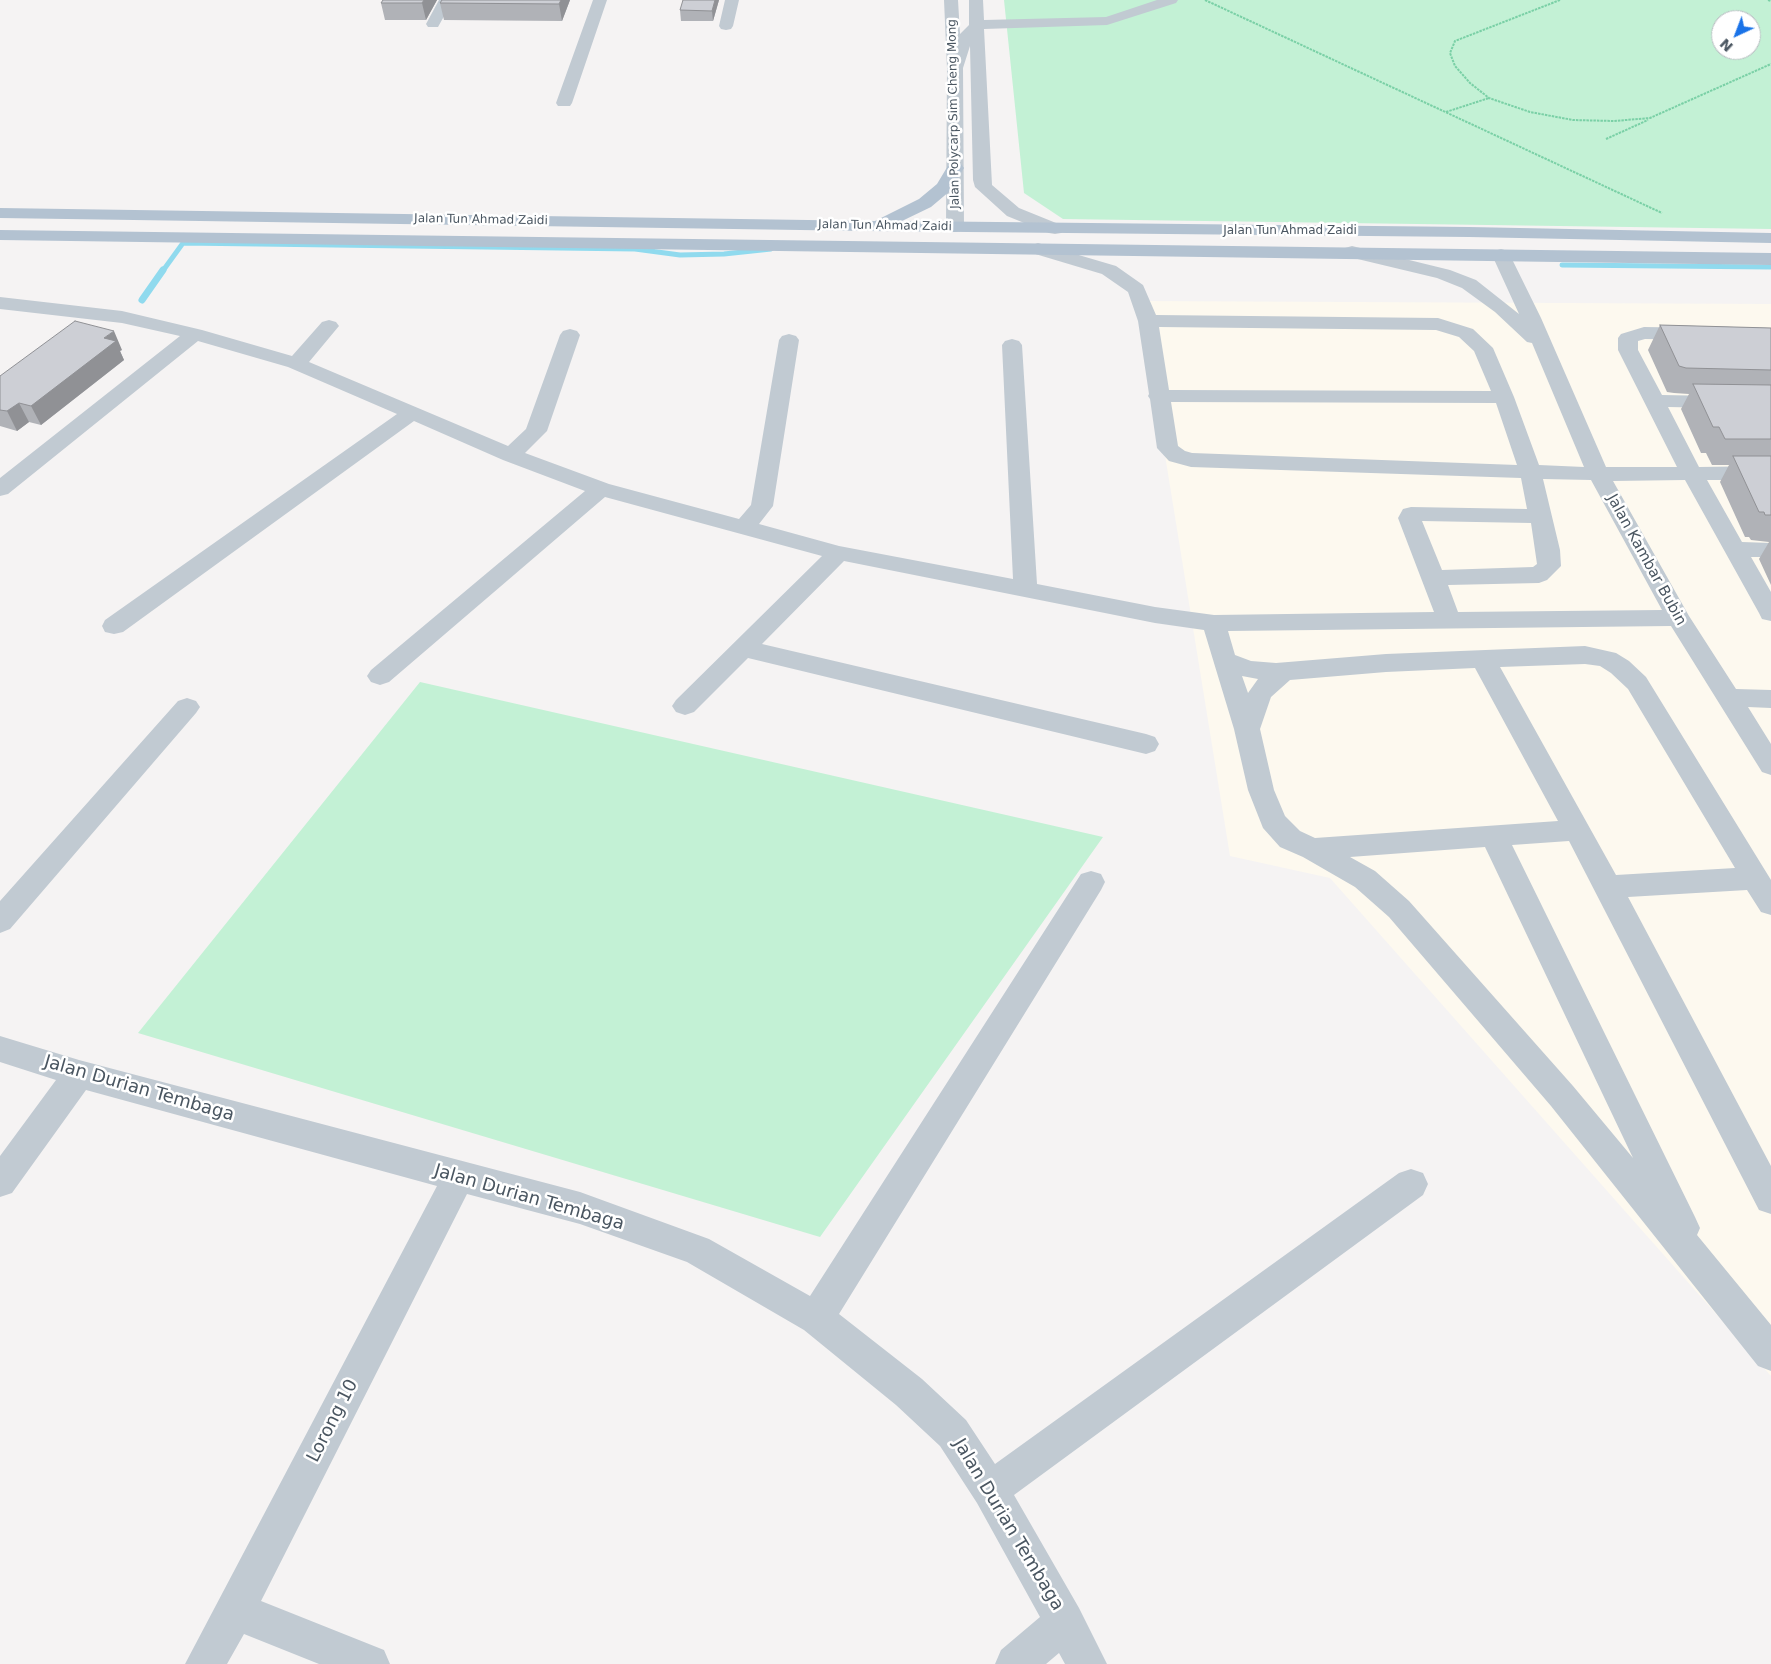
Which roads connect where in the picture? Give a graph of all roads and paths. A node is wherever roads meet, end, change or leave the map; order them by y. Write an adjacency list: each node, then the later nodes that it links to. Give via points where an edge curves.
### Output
1 (446, 0): 11 (street)
2 (600, 0): 17 (street)
3 (732, 0): 13 (street)
4 (951, 0): 15 (street, Jalan Polycarp Sim Cheng Mong)
5 (976, 0): 12 (street, Jalan Polycarp Sim Cheng Mong)
6 (1140, 0): 10 (street)
7 (1171, 0): 10 (street)
8 (1205, 0): 18 (path)
9 (1560, 0): 16 (path, via 1455,41 1450,53 1455,66)
10 (1154, 6): 12 (street, via 1107,21)
11 (433, 24)
12 (978, 25): 15 (street, via 965,38); 25 (street, Jalan Polycarp Sim Cheng Mong, via 984,187 1013,212)
13 (726, 26)
14 (1771, 64): 19 (path)
15 (955, 68): 21 (street, Jalan Polycarp Sim Cheng Mong)
16 (1489, 98): 18 (path); 19 (path, via 1530,112 1573,120)
17 (564, 104)
18 (1445, 112): 27 (path)
19 (1650, 118): 20 (path)
20 (1606, 139)
21 (955, 168): 23 (main road, via 944,187 925,203 887,221); 24 (street, Jalan Polycarp Sim Cheng Mong)
22 (0, 213): 23 (main road, Jalan Tun Ahmad Zaidi)
23 (867, 226): 24 (main road, Jalan Tun Ahmad Zaidi)
24 (955, 227): 25 (main road, Jalan Tun Ahmad Zaidi)
25 (1055, 229): 27 (main road, Jalan Tun Ahmad Zaidi)
26 (0, 235): 29 (main road, Jalan Tun Ahmad Zaidi)
27 (1711, 237): 28 (main road, Jalan Tun Ahmad Zaidi)
28 (1771, 238)
29 (1038, 249): 30 (main road, Jalan Tun Ahmad Zaidi); 34 (street, via 1109,270 1136,289)
30 (1352, 252): 31 (main road, Jalan Tun Ahmad Zaidi); 40 (street, via 1469,284 1502,308)
31 (1501, 255): 32 (main road, Jalan Tun Ahmad Zaidi); 40 (street, Jalan Kambar Bubin)
32 (1771, 259)
33 (0, 304): 36 (street, via 122,317)
34 (1148, 321): 43 (street); 44 (street, via 1438,324 1466,333 1483,348)
35 (330, 326): 42 (street)
36 (195, 334): 42 (street); 53 (street)
37 (570, 335): 48 (street, via 536,431)
38 (1771, 335): 45 (street, via 1644,333 1628,338 1628,350)
39 (789, 340): 56 (street, via 762,506)
40 (1541, 344): 51 (street, Jalan Kambar Bubin)
41 (1012, 345): 61 (street)
42 (295, 363): 47 (street)
43 (1158, 396): 44 (street); 49 (street, via 1168,448 1176,456 1191,460)
44 (1504, 397): 49 (street)
45 (1656, 400): 46 (street); 50 (street)
46 (1771, 403)
47 (412, 413): 48 (street); 66 (street)
48 (511, 455): 54 (street)
49 (1530, 471): 51 (street); 55 (street)
50 (1691, 472): 51 (street); 52 (street); 57 (street)
51 (1598, 474): 63 (street, Jalan Kambar Bubin)
52 (1771, 474)
53 (0, 489)
54 (601, 489): 56 (street); 71 (street)
55 (1540, 516): 60 (street, via 1549,566 1539,575); 60 (street, via 1411,514 1409,518)
56 (744, 527): 59 (street)
57 (1734, 550): 58 (street); 62 (street)
58 (1771, 550)
59 (839, 553): 61 (street); 67 (street)
60 (1433, 578): 64 (street)
61 (1025, 589): 65 (street, via 1155,615)
62 (1771, 613)
63 (1678, 618): 64 (street); 72 (street, Jalan Kambar Bubin)
64 (1449, 620): 65 (street)
65 (1214, 623): 69 (street)
66 (114, 626)
67 (743, 648): 74 (street); 77 (street)
68 (1483, 659): 70 (street); 79 (street); 82 (street, via 1585,655 1607,659 1620,667 1636,683)
69 (1224, 660): 70 (street, via 1256,670); 76 (street)
70 (1284, 671): 76 (street, via 1259,696)
71 (380, 676)
72 (1729, 698): 73 (street); 78 (street, Jalan Kambar Bubin)
73 (1771, 699)
74 (685, 706)
75 (186, 708): 86 (street)
76 (1247, 729): 81 (street, via 1261,790 1274,821 1290,839)
77 (1146, 744)
78 (1771, 765)
79 (1576, 830): 80 (street); 84 (street)
80 (1494, 836): 81 (street); 94 (street)
81 (1314, 849): 94 (street, via 1365,879 1399,909 1562,1096)
82 (1755, 878): 84 (street); 85 (street)
83 (1091, 882): 95 (street)
84 (1608, 887): 89 (street)
85 (1771, 904)
86 (0, 921)
87 (0, 1049): 88 (street, Jalan Durian Tembaga)
88 (79, 1074): 90 (street, Jalan Durian Tembaga); 91 (street)
89 (1763, 1170): 93 (street)
90 (459, 1178): 95 (street, Jalan Durian Tembaga, via 580,1208 697,1250); 98 (street, Lorong 10)
91 (0, 1182)
92 (1411, 1184): 97 (street)
93 (1771, 1199)
94 (1704, 1270): 96 (street)
95 (816, 1318): 97 (street, Jalan Durian Tembaga, via 909,1392 953,1433)
96 (1771, 1353)
97 (990, 1490): 99 (street, Jalan Durian Tembaga)
98 (235, 1611): 100 (street, Lorong 10); 101 (street)
99 (1065, 1622): 102 (street); 103 (street, Jalan Durian Tembaga)
100 (205, 1664)
101 (370, 1664)
102 (1015, 1664)
103 (1087, 1664)

